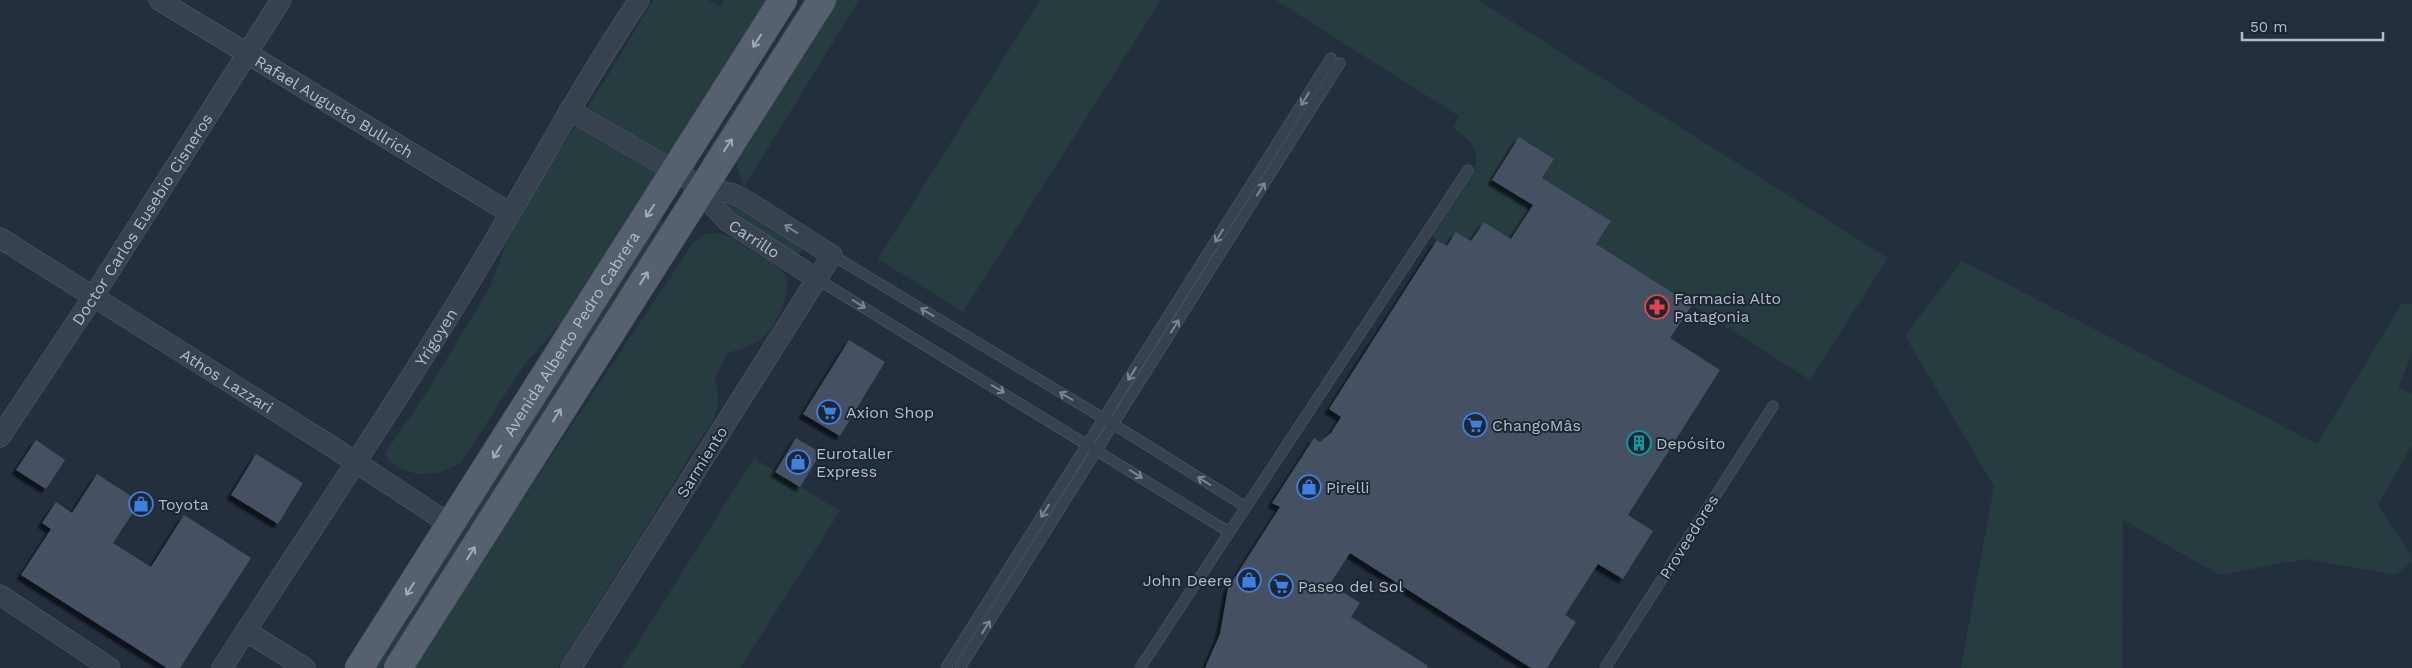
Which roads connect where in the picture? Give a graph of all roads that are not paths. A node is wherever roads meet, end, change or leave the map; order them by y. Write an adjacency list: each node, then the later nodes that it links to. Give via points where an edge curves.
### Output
1 (159, 0): 6 (street, Rafael Augusto Bullrich)
2 (282, 0): 6 (street, Doctor Carlos Eusebio Cisneros)
3 (639, 0): 8 (street, Yrigoyen)
4 (783, 0): 9 (main road, Avenida Alberto Pedro Cabrera, one-way to 9)
5 (822, 0): 11 (main road, Avenida Alberto Pedro Cabrera, one-way to 5)
6 (247, 54): 12 (street, Rafael Augusto Bullrich); 16 (street, Doctor Carlos Eusebio Cisneros)
7 (1336, 60): 18 (lane)
8 (569, 110): 9 (street, Carrillo); 12 (street, Yrigoyen)
9 (677, 170): 11 (street, Carrillo); 24 (main road, Avenida Alberto Pedro Cabrera, one-way to 24)
10 (1468, 170): 23 (lane)
11 (702, 187): 14 (street, Carrillo, one-way to 11, via 742,198); 15 (street, Carrillo, via 727,221); 32 (main road, Avenida Alberto Pedro Cabrera, one-way to 11)
12 (510, 212): 22 (street, Yrigoyen)
13 (0, 238): 16 (street, Athos Lazzari)
14 (832, 255): 15 (street, Sarmiento); 18 (lane, one-way to 14)
15 (817, 279): 20 (lane, one-way to 20); 33 (street, Sarmiento)
16 (92, 297): 19 (street, Doctor Carlos Eusebio Cisneros); 22 (street, Athos Lazzari)
17 (1772, 406): 37 (lane, Proveedores)
18 (1108, 421): 20 (lane); 21 (lane); 23 (lane, one-way to 18)
19 (0, 437)
20 (1088, 443): 21 (lane); 34 (lane, one-way to 34)
21 (1097, 449): 25 (lane, one-way to 25); 35 (lane, one-way to 21)
22 (356, 463): 24 (street, Athos Lazzari); 27 (street, Yrigoyen)
23 (1246, 507): 25 (lane)
24 (450, 525): 31 (main road, Avenida Alberto Pedro Cabrera, one-way to 31)
25 (1230, 532): 36 (lane)
26 (0, 595): 28 (street)
27 (246, 631): 29 (street, Yrigoyen); 30 (street)
28 (110, 668)
29 (222, 668)
30 (305, 668)
31 (359, 668)
32 (398, 668)
33 (571, 668)
34 (946, 668)
35 (960, 668)
36 (1140, 668)
37 (1606, 668)

